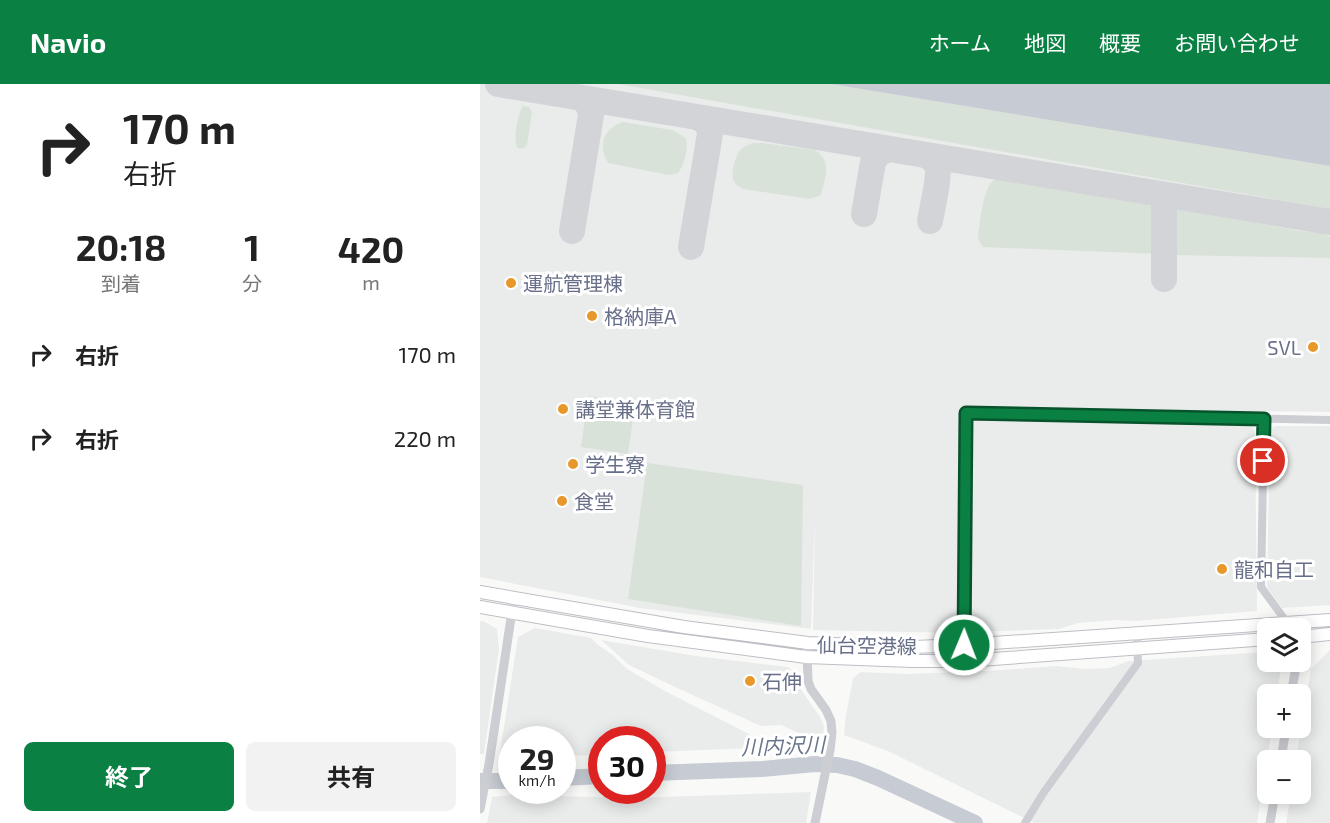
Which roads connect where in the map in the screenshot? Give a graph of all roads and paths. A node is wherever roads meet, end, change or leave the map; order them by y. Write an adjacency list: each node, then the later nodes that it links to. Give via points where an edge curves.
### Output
1 (1264, 419): 2 (street); 7 (street, via 1261,587); 16 (street, via 966,413)
2 (1330, 420)
3 (480, 592): 4 (main road, 仙台空港線)
4 (514, 598): 6 (street); 15 (main road, 仙台空港線)
5 (480, 607): 6 (main road, 仙台空港線)
6 (512, 612): 18 (main road, 仙台空港線, via 648,636); 20 (street)
7 (1284, 618)
8 (1330, 620): 9 (main road, 仙台空港線)
9 (1311, 623)
10 (1257, 628): 11 (main road, 仙台空港線)
11 (1137, 634): 16 (main road, 仙台空港線); 17 (street)
12 (1330, 634): 13 (main road)
13 (1311, 636)
14 (1257, 640): 17 (main road, 仙台空港線)
15 (808, 643): 16 (main road, 仙台空港線); 18 (street)
16 (964, 645)
17 (1137, 649): 18 (main road, 仙台空港線, via 965,661); 22 (street, via 1138,663)
18 (806, 657): 21 (street, via 811,690 826,710 832,733)
19 (1273, 804): 23 (street)
20 (480, 809)
21 (815, 823)
22 (1024, 823)
23 (1270, 823)

